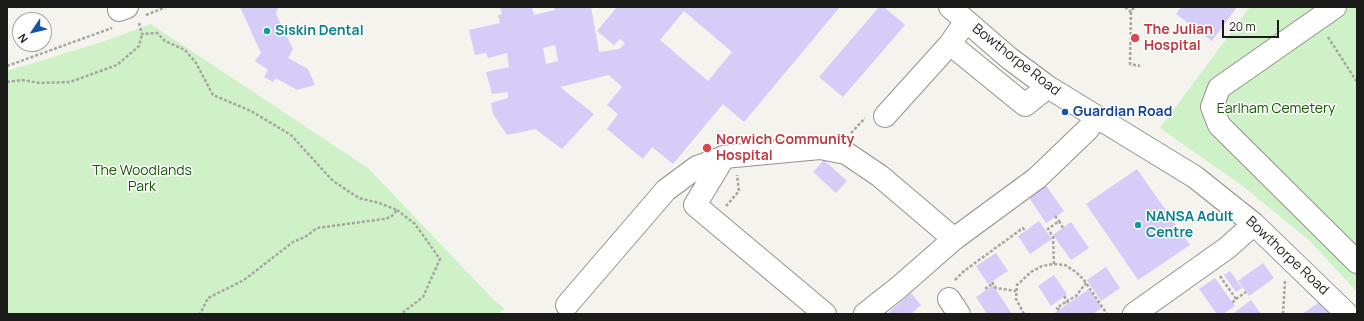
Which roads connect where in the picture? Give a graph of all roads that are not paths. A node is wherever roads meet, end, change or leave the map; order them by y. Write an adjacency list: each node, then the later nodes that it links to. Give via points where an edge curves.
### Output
1 (950, 7): 3 (street, Bowthorpe Road)
2 (1335, 7): 11 (street, via 1219,88 1212,107 1219,125)
3 (966, 21): 4 (street); 5 (street, Bowthorpe Road)
4 (950, 44): 5 (street, via 1025,105); 6 (street)
5 (1048, 87): 7 (street, Bowthorpe Road)
6 (885, 116)
7 (1097, 117): 9 (street, Bowthorpe Road, via 1195,177); 10 (street, via 1037,178)
8 (729, 156): 10 (street, via 820,148 846,153 880,176); 12 (street, via 697,167 666,190); 13 (street, via 695,205)
9 (1254, 224): 15 (street, via 1227,248); 16 (street, Bowthorpe Road)
10 (954, 239): 14 (street)
11 (1357, 262)
12 (567, 305)
13 (825, 314)
14 (865, 314)
15 (1134, 314)
16 (1347, 314)

